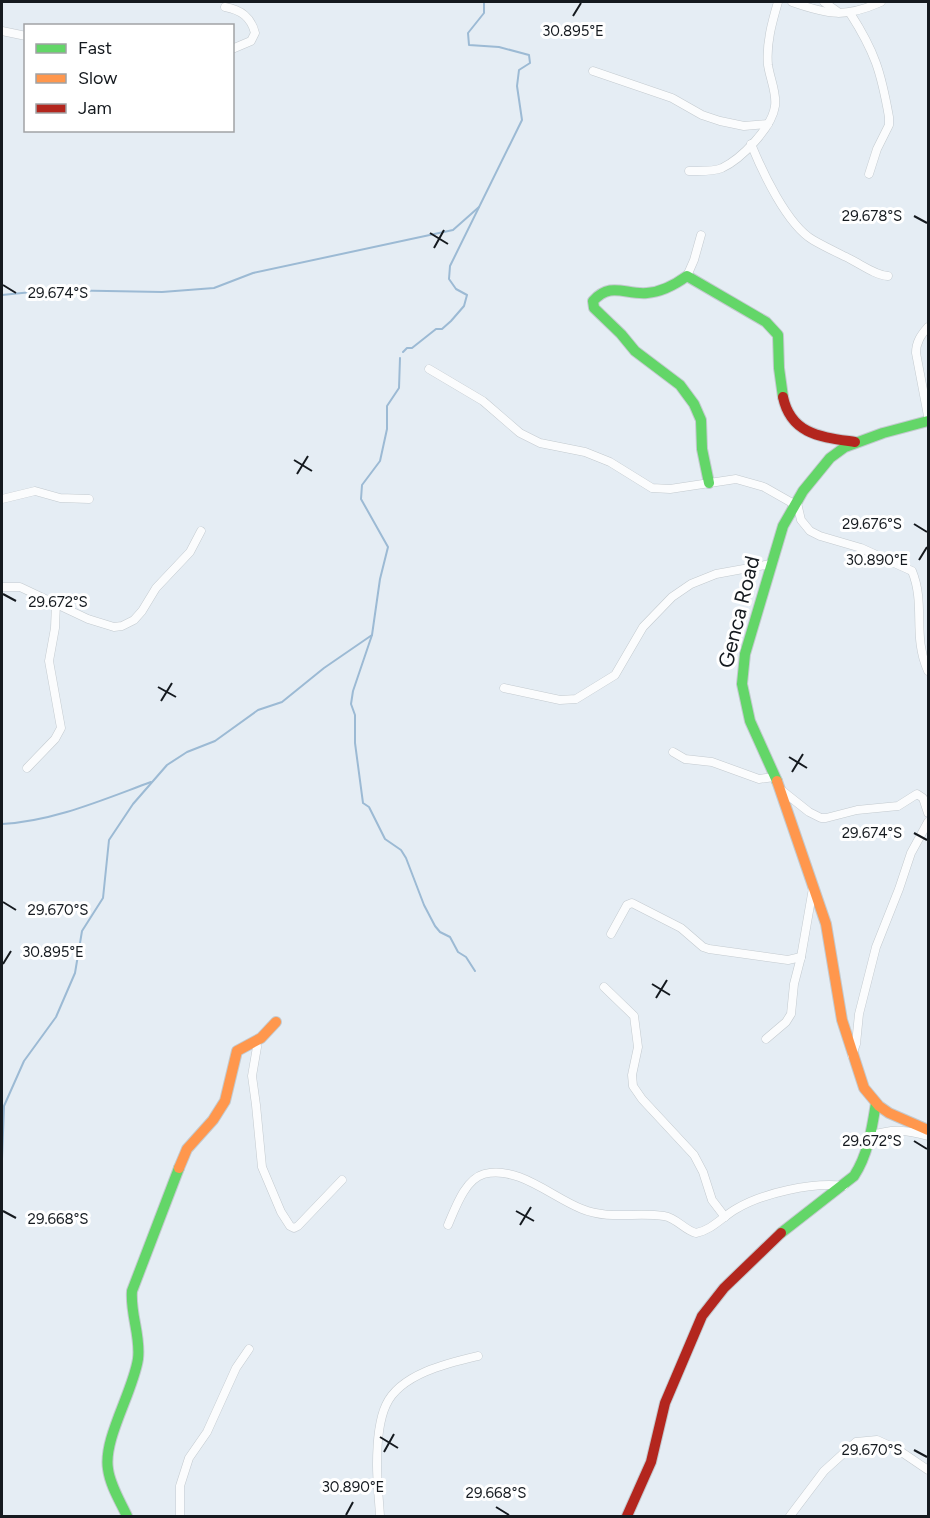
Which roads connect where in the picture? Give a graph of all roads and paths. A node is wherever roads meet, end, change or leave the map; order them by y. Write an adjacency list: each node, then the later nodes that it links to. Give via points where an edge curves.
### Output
1 (778, 2): 12 (street, via 768,46 776,103)
2 (792, 2): 6 (street)
3 (824, 2): 6 (street)
4 (881, 2): 7 (street)
5 (225, 7): 10 (street, via 242,12 255,30 254,39)
6 (839, 13): 7 (street)
7 (850, 14): 15 (street, via 878,64 889,117)
8 (2, 31): 9 (street)
9 (24, 36)
10 (234, 49)
11 (593, 72): 12 (street, via 672,98 720,121 744,126)
12 (768, 124): 13 (street)
13 (752, 144): 14 (street, via 720,170); 18 (street, via 763,172 802,231 813,241)
14 (689, 171)
15 (869, 174)
16 (701, 235): 17 (street)
17 (687, 276): 23 (street, via 766,321 776,331 782,395 788,416 796,424 815,434); 24 (street, via 653,291 603,291 592,305 634,351 680,385 694,404 701,420)
18 (888, 276)
19 (928, 327): 21 (street, via 920,337 916,353)
20 (429, 369): 24 (street, via 483,401 520,434 540,443 585,452 652,488)
21 (928, 416)
22 (928, 421): 23 (street, Genca Road)
23 (855, 442): 27 (street, Genca Road, via 830,458)
24 (709, 483): 27 (street, via 736,479)
25 (2, 499): 26 (street, via 35,491 60,498)
26 (89, 499)
27 (795, 502): 29 (street, Genca Road); 32 (street, via 810,531 912,571 920,609 920,650)
28 (201, 531): 31 (street, via 190,552 129,624 100,624)
29 (771, 564): 33 (street, via 716,574 672,597 644,627 615,675 576,699 560,700); 36 (street, Genca Road, via 745,654 742,684 750,721)
30 (2, 586): 31 (street, via 20,587)
31 (56, 603): 35 (street, via 49,661 61,728 56,739)
32 (928, 670)
33 (504, 688)
34 (673, 752): 36 (street, via 681,758 712,762 759,779)
35 (27, 768)
36 (774, 777): 37 (street, Genca Road)
37 (779, 788): 38 (street, via 821,818 898,806 917,794 923,798); 40 (street, Genca Road)
38 (928, 813)
39 (928, 822): 47 (street, via 911,853 876,947)
40 (813, 886): 42 (street); 47 (street, Genca Road, via 826,924)
41 (611, 934): 42 (street, via 627,905 632,903 681,928 709,949 788,960)
42 (801, 957): 45 (street, via 791,1014)
43 (604, 987): 54 (street, via 634,1016 638,1047 633,1086 694,1155 712,1200)
44 (276, 1022): 46 (street)
45 (766, 1039)
46 (256, 1041): 52 (street, via 252,1076 262,1167 290,1226 298,1227); 59 (street, via 237,1051 225,1101 187,1149 135,1281 132,1306 138,1358 107,1463)
47 (852, 1055): 48 (street, Genca Road, via 864,1088)
48 (876, 1103): 49 (street, Genca Road); 50 (street)
49 (928, 1130)
50 (870, 1136): 51 (street, via 902,1130); 53 (street, via 860,1167)
51 (928, 1136)
52 (342, 1180)
53 (844, 1186): 54 (street, via 792,1190 749,1203); 62 (street, via 787,1227 724,1288 702,1316 664,1403 651,1462)
54 (725, 1217): 55 (street, via 704,1231 693,1232 666,1216 614,1216 585,1210 522,1178 494,1172 474,1180)
55 (448, 1225)
56 (249, 1349): 60 (street, via 236,1368 207,1432 189,1458 180,1486)
57 (478, 1356): 61 (street, via 419,1376 398,1390 386,1405 377,1464)
58 (928, 1470): 63 (street, via 877,1440 856,1442 824,1471)
59 (127, 1516)
60 (180, 1516)
61 (380, 1516)
62 (627, 1516)
63 (790, 1516)

